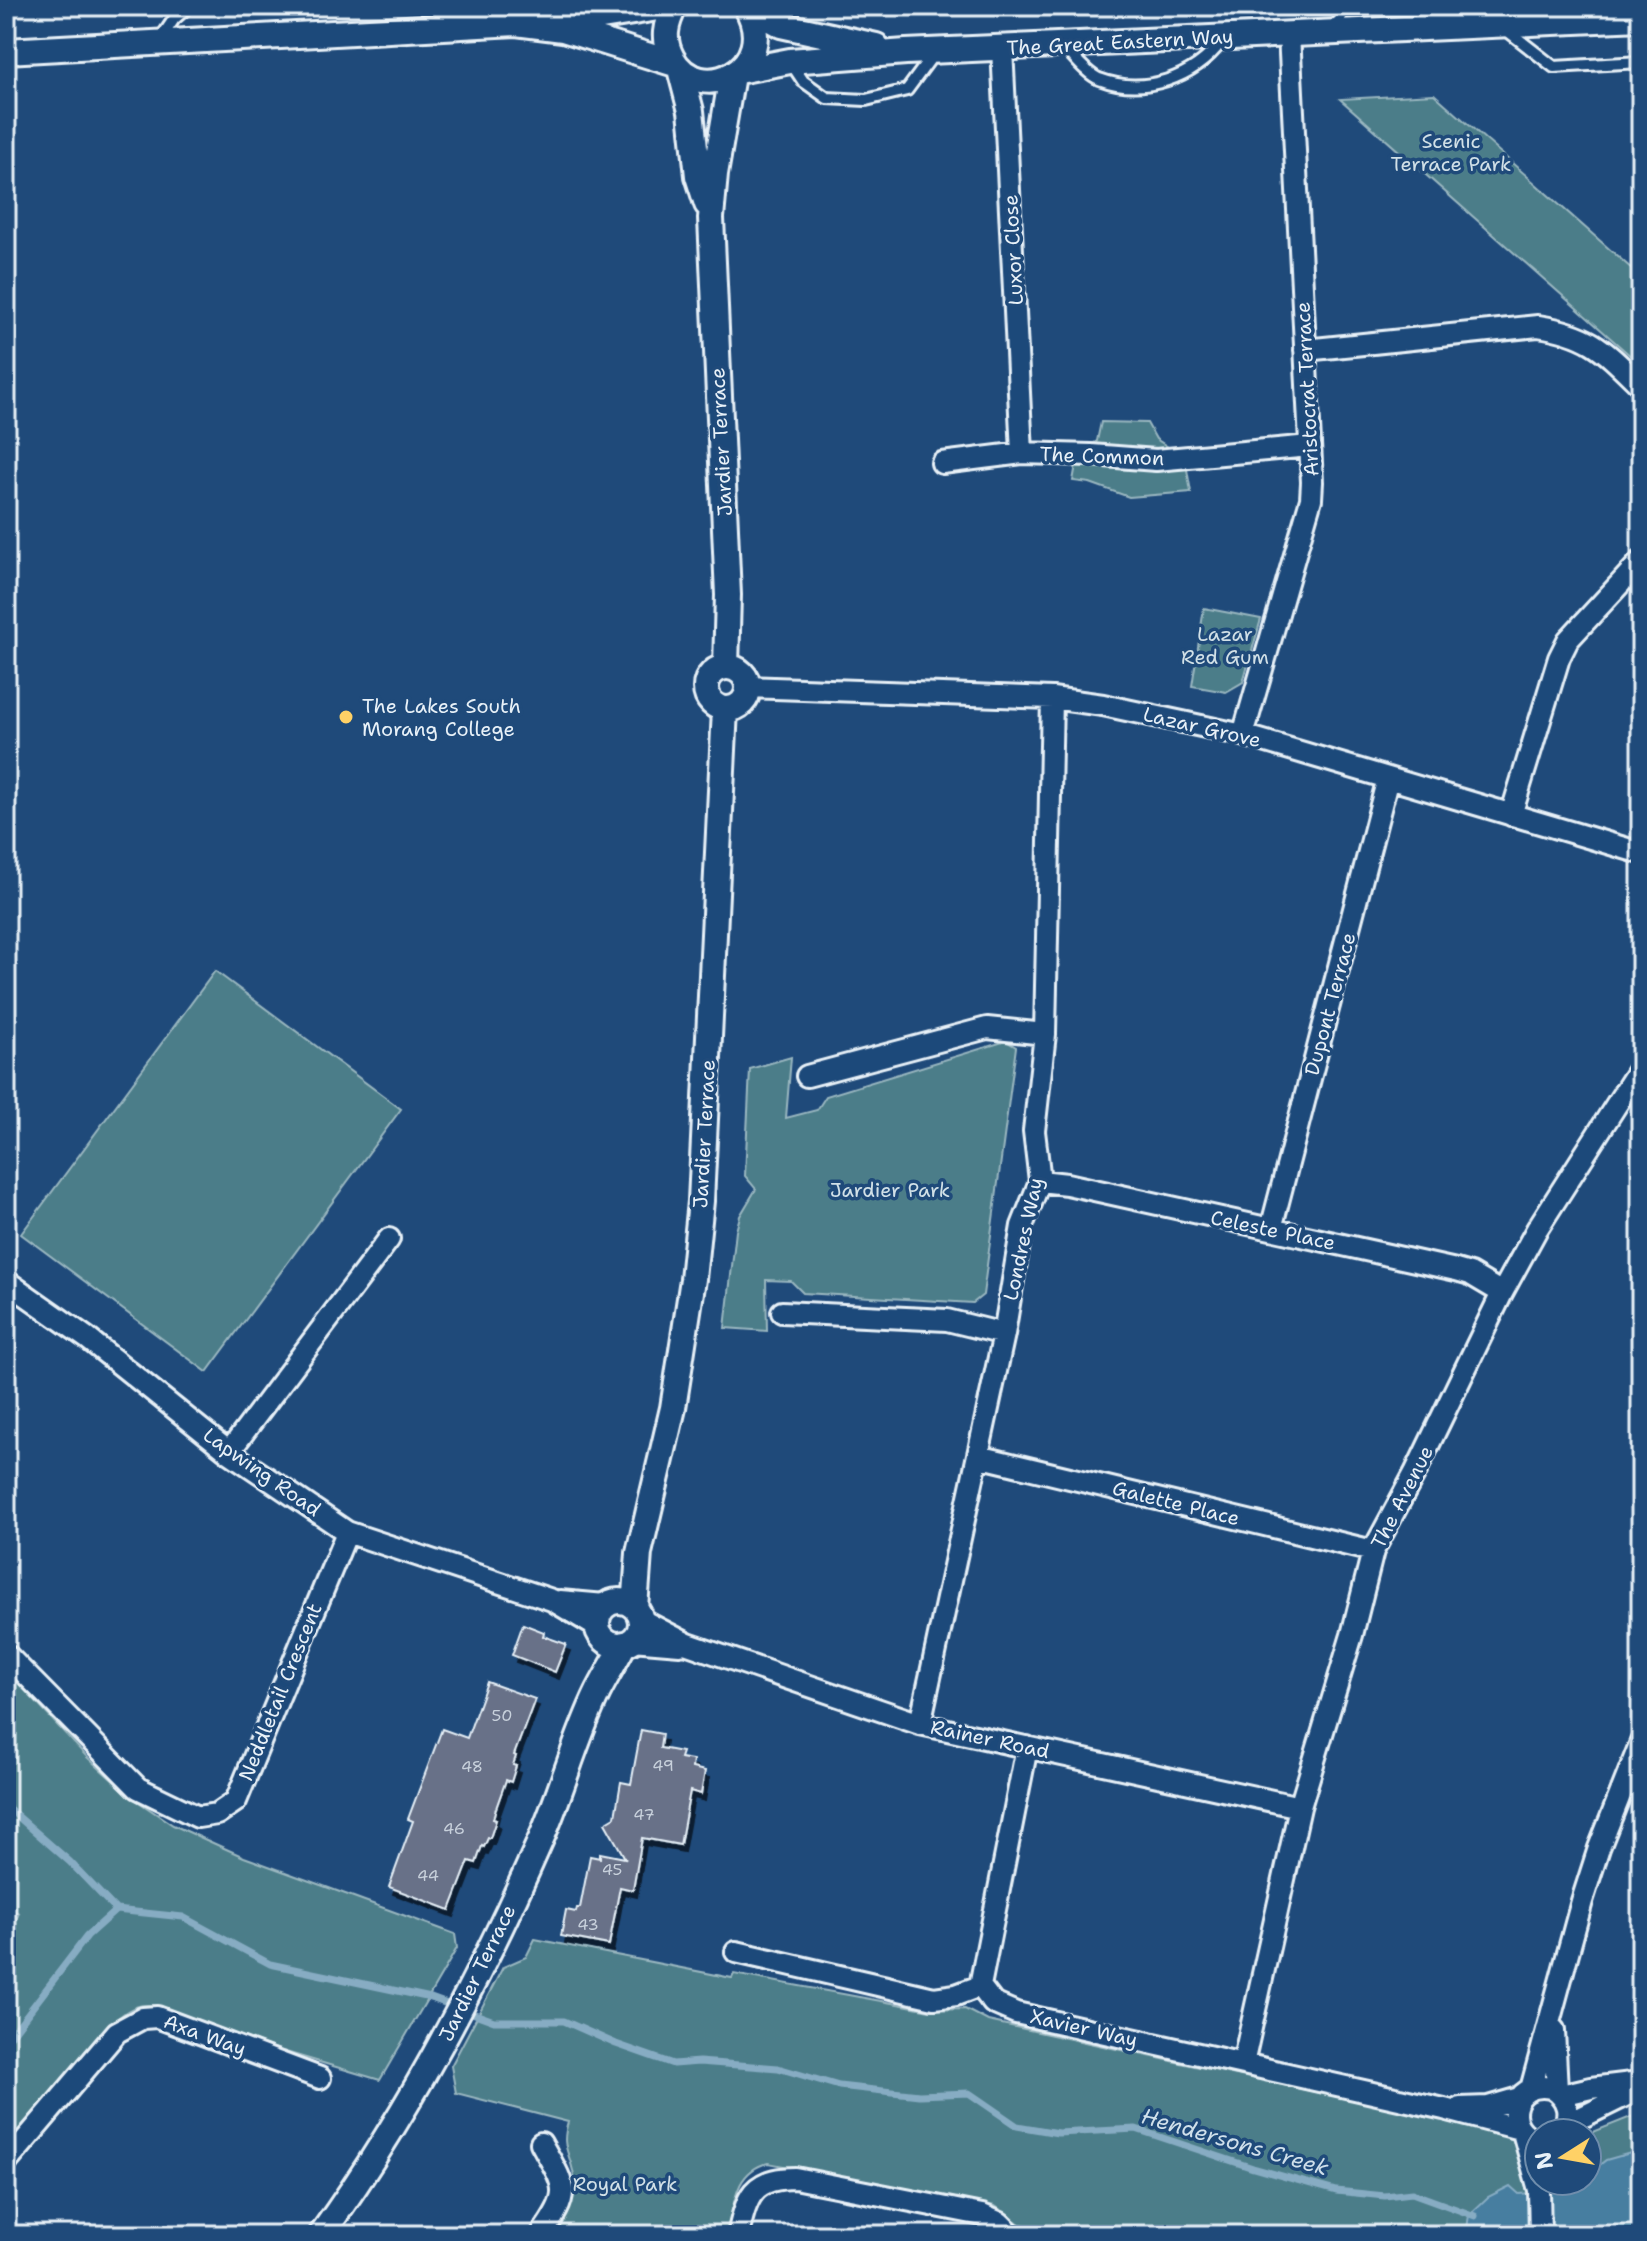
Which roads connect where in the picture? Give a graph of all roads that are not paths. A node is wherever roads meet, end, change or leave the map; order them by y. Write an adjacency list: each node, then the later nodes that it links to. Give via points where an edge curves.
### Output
1 (189, 6): 12 (lane)
2 (673, 6): 5 (street); 20 (street, Jardier Terrace, via 665,34)
3 (746, 6): 17 (street, The Great Eastern Way, via 781,25); 21 (street, Jardier Terrace, via 756,33 754,48)
4 (1346, 6): 9 (lane)
5 (594, 12): 7 (street)
6 (1641, 18): 8 (street, The Great Eastern Way)
7 (516, 23): 12 (street); 20 (street, The Great Eastern Way, via 563,29)
8 (1499, 25): 9 (street, The Great Eastern Way); 19 (lane, via 1554,67)
9 (1334, 31): 10 (street, The Great Eastern Way)
10 (1289, 34): 11 (street, The Great Eastern Way); 23 (street, Aristocrat Terrace)
11 (1225, 37): 13 (street, The Great Eastern Way); 13 (lane, via 1209,58 1183,76 1141,86 1096,78)
12 (157, 43): 15 (street)
13 (1062, 45): 14 (street, The Great Eastern Way)
14 (1002, 48): 16 (street, The Great Eastern Way); 26 (street, Luxor Close)
15 (6, 51)
16 (936, 51): 17 (street, The Great Eastern Way); 18 (lane, via 907,90 866,100 827,98 803,81)
17 (906, 52): 18 (street, The Great Eastern Way)
18 (790, 61): 21 (street, The Great Eastern Way)
19 (1641, 62)
20 (678, 66): 21 (street, The Great Eastern Way, via 705,80); 22 (street, Jardier Terrace)
21 (735, 73): 22 (street, Jardier Terrace)
22 (711, 218): 29 (street, Jardier Terrace, via 728,595)
23 (1305, 350): 24 (street, via 1538,326 1569,330 1596,343); 25 (street, Aristocrat Terrace)
24 (1641, 386)
25 (1310, 446): 26 (street, The Common, via 1156,460); 33 (street, Aristocrat Terrace, via 1311,499)
26 (1022, 453): 27 (street, The Common)
27 (942, 463)
28 (1641, 561): 35 (street, via 1568,640)
29 (726, 667): 30 (street, via 741,673); 32 (street, via 710,675 706,688 710,701)
30 (748, 687): 31 (street, Lazar Grove); 32 (street, via 740,704)
31 (1052, 698): 33 (street, Lazar Grove); 37 (street, Londres Way)
32 (725, 709): 51 (street, Jardier Terrace, via 693,1279 673,1408)
33 (1243, 735): 34 (street, Lazar Grove)
34 (1388, 778): 35 (street, Lazar Grove); 41 (street, Dupont Terrace)
35 (1511, 815): 36 (street, Lazar Grove)
36 (1641, 853)
37 (1045, 1034): 39 (street, via 987,1028); 40 (street, Londres Way, via 1034,1131)
38 (1641, 1066): 44 (street, The Avenue, via 1574,1167)
39 (807, 1076)
40 (1040, 1181): 41 (street, Celeste Place); 46 (street, Londres Way, via 1022,1226)
41 (1271, 1229): 44 (street, Celeste Place, via 1470,1274)
42 (389, 1239): 47 (street)
43 (6, 1281): 47 (street, Lapwing Road, via 87,1338)
44 (1502, 1293): 50 (street, The Avenue)
45 (782, 1312): 46 (street, via 947,1320)
46 (1004, 1334): 48 (street, Londres Way)
47 (229, 1452): 49 (street, Lapwing Road)
48 (978, 1456): 50 (street, Galette Place); 53 (street, Londres Way)
49 (347, 1532): 51 (street, Lapwing Road); 52 (street, Neddletail Crescent, via 236,1801 217,1814 198,1817 138,1788)
50 (1373, 1551): 56 (street, The Avenue)
51 (619, 1622): 53 (street, Rainer Road); 74 (street, Jardier Terrace, via 542,1836 479,1974 382,2146)
52 (6, 1654)
53 (920, 1724): 55 (street, Rainer Road)
54 (1641, 1742): 59 (street, via 1595,1861)
55 (1027, 1747): 56 (street, Rainer Road); 58 (street)
56 (1300, 1807): 60 (street, The Avenue)
57 (736, 1952): 58 (street, via 934,1998)
58 (980, 1986): 60 (street, Xavier Way, via 993,2003 1016,2013)
59 (1554, 2006): 64 (street); 65 (street)
60 (1243, 2064): 66 (street, Xavier Way)
61 (320, 2078): 72 (street, Axa Way, via 157,2017 143,2018 117,2032)
62 (1641, 2082): 64 (street, Xavier Way)
63 (1641, 2088): 68 (street)
64 (1559, 2093): 65 (street, Xavier Way, via 1544,2087); 67 (street, via 1568,2109)
65 (1525, 2094): 66 (street, Xavier Way, via 1488,2107); 69 (street, via 1515,2114)
66 (1444, 2109): 70 (street, Xavier Way)
67 (1566, 2117)
68 (1585, 2117)
69 (1523, 2127)
70 (1523, 2133)
71 (541, 2143): 75 (street, via 563,2195)
72 (6, 2163)
73 (1541, 2197): 78 (street)
74 (321, 2235)
75 (541, 2235)
76 (738, 2235): 77 (street, via 757,2187 772,2179 795,2178 982,2215)
77 (1012, 2235)
78 (1540, 2235)

